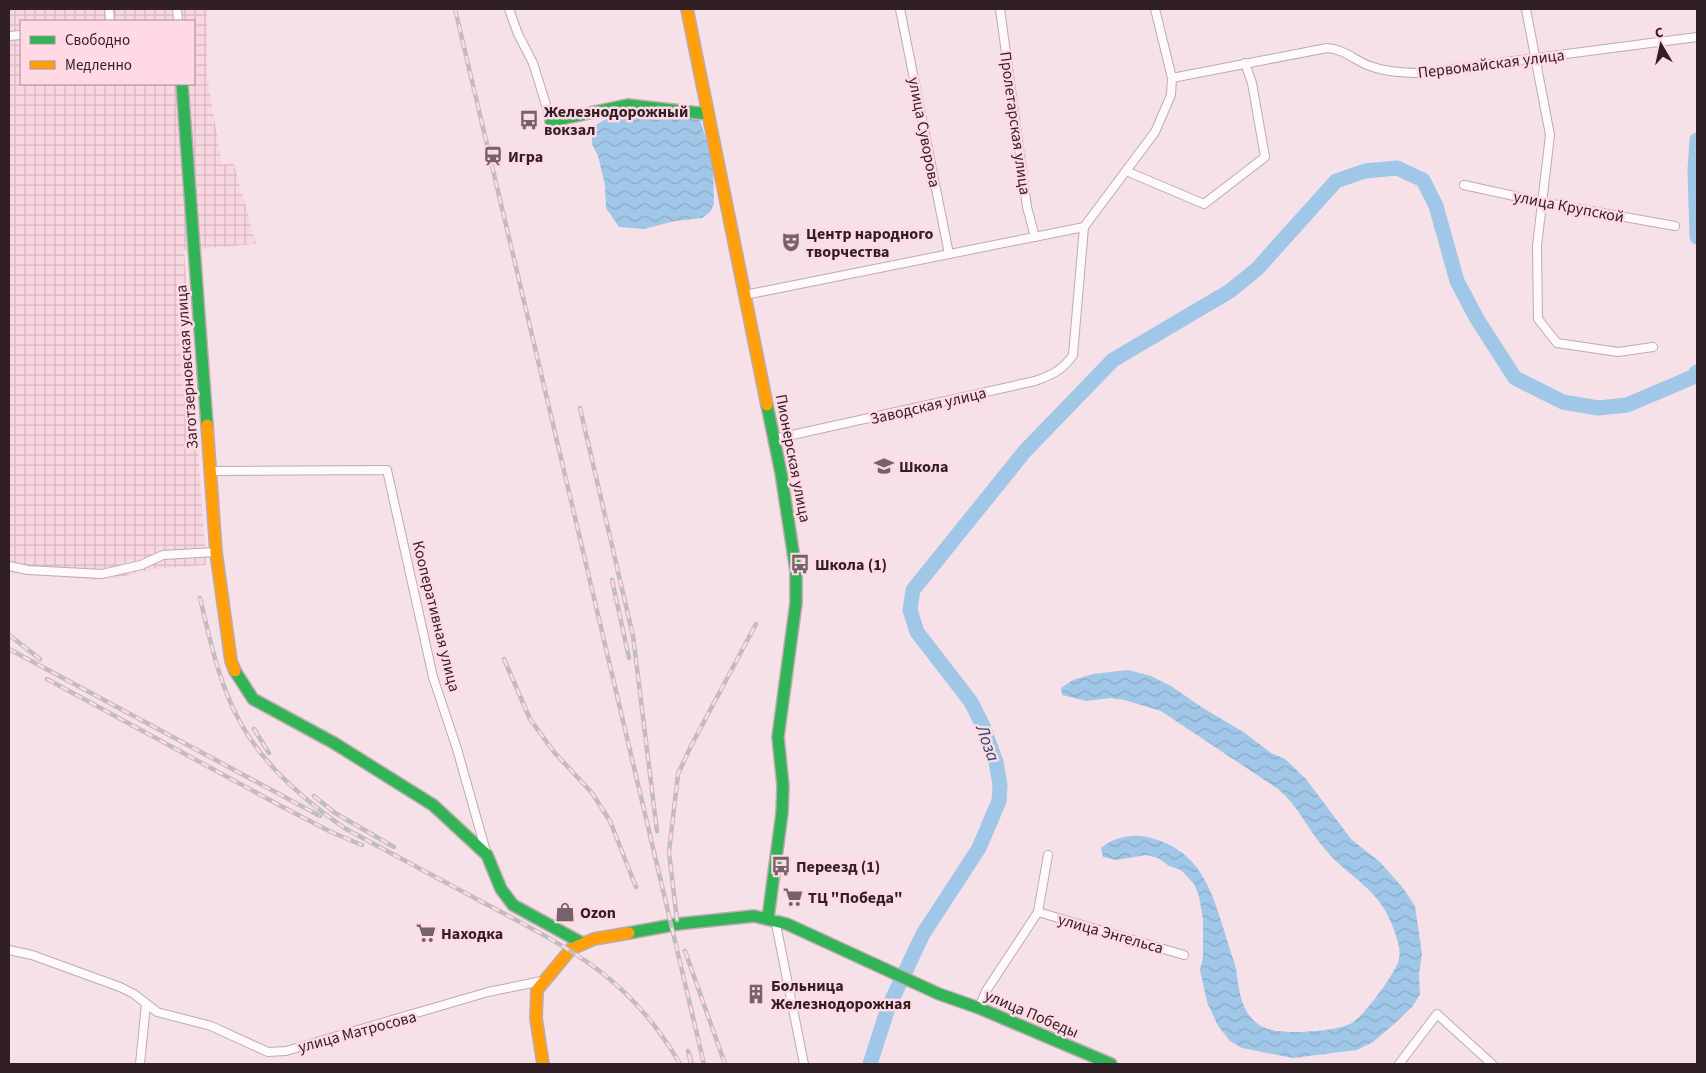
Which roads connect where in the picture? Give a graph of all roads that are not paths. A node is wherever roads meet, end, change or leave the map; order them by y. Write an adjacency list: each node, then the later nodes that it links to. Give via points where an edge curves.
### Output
1 (509, 9): 13 (street, via 533,63)
2 (687, 9): 12 (street, Пионерская улица)
3 (900, 9): 20 (street, улица Суворова)
4 (1000, 9): 19 (street, Пролетарская улица, via 1027,207)
5 (1155, 9): 10 (street)
6 (1526, 9): 8 (street)
7 (1697, 37): 8 (street, Первомайская улица)
8 (1536, 59): 9 (street, Первомайская улица, via 1421,73 1369,66 1339,49 1328,48); 16 (street, via 1550,135)
9 (1245, 63): 10 (street, Первомайская улица); 14 (street, via 1252,83 1265,157 1204,204)
10 (1172, 78): 14 (street, via 1167,107 1155,132)
11 (182, 85): 24 (street, Заготзерновская улица)
12 (708, 114): 13 (street, via 643,104); 21 (street, Пионерская улица)
13 (551, 121)
14 (1126, 171): 18 (street)
15 (1464, 185): 16 (street, улица Крупской)
16 (1541, 202): 17 (street, улица Крупской); 22 (street, via 1538,319 1557,343 1618,352)
17 (1675, 226)
18 (1084, 227): 19 (street); 23 (street, Заводская улица, via 1073,355 1052,375)
19 (1035, 237): 20 (street)
20 (949, 254): 21 (street)
21 (745, 295): 23 (street, Пионерская улица)
22 (1653, 347)
23 (774, 439): 30 (street, Пионерская улица, via 792,536 796,595 780,721 778,752 783,786 782,812)
24 (210, 471): 25 (street, Заготзерновская улица); 27 (street, Кооперативная улица, via 387,470 433,677)
25 (216, 552): 26 (street, via 163,556 102,574); 27 (street, Заготзерновская улица, via 231,661 247,693 434,805)
26 (9, 566)
27 (487, 854): 31 (street, via 501,889 513,905)
28 (1048, 855): 29 (street)
29 (1038, 912): 33 (street, улица Энгельса); 36 (street, via 986,991)
30 (772, 919): 31 (street, via 754,916 710,920); 36 (street, улица Победы, via 939,994); 39 (street)
31 (582, 943): 34 (street, via 567,953)
32 (9, 950): 35 (street, улица Матросова, via 120,987)
33 (1184, 954)
34 (542, 981): 35 (street, улица Матросова, via 488,992 416,1015 273,1052 211,1026 170,1017); 38 (street, via 536,1006)
35 (146, 1004): 37 (street)
36 (979, 1008): 40 (street, улица Победы)
37 (140, 1064)
38 (543, 1064)
39 (804, 1064)
40 (1112, 1064)
41 (1399, 1064): 42 (street, via 1438,1014)
42 (1492, 1064)

